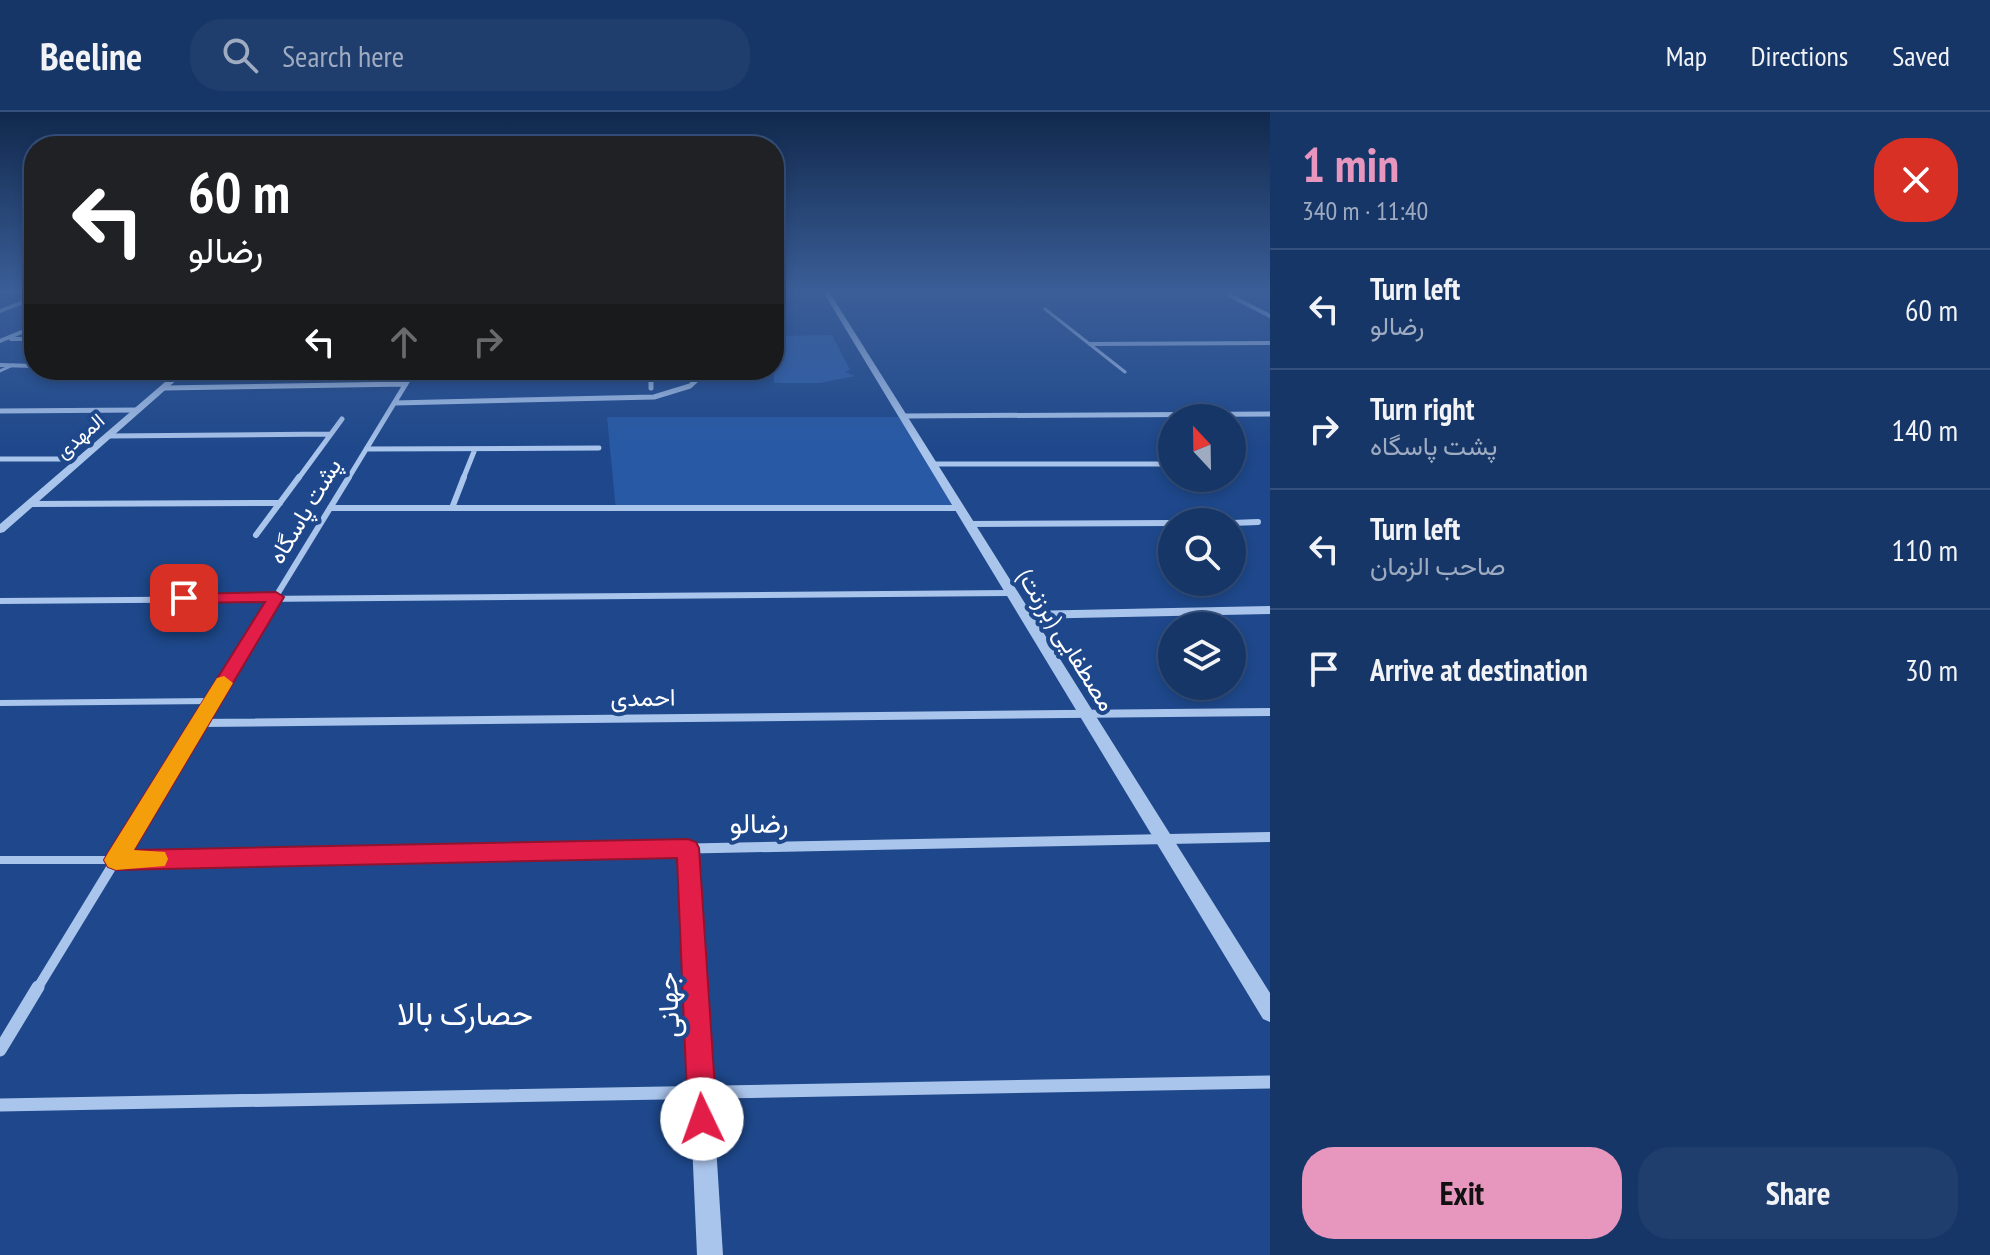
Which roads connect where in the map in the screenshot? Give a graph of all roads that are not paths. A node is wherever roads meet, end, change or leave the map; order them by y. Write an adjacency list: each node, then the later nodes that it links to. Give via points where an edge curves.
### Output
1 (858, 343): 18 (street, مصطفایی (برزنت))
2 (1209, 343): 3 (street)
3 (1090, 344): 6 (lane)
4 (24, 366): 5 (street)
5 (0, 368)
6 (1125, 372)
7 (173, 380): 12 (street, المهدی)
8 (408, 380): 11 (street, پشت پاسگاه)
9 (651, 380): 13 (street)
10 (699, 380): 14 (street, via 663,395)
11 (406, 384): 12 (street); 14 (street, پشت پاسگاه)
12 (164, 388): 15 (street, المهدی)
13 (651, 388)
14 (394, 403): 23 (street, پشت پاسگاه)
15 (138, 410): 16 (street); 21 (street, المهدی)
16 (0, 411)
17 (1270, 414): 18 (street)
18 (903, 416): 27 (street, مصطفایی (برزنت))
19 (342, 419): 20 (street)
20 (331, 434): 21 (street); 29 (street)
21 (108, 436): 26 (street, المهدی)
22 (599, 448): 24 (street)
23 (366, 449): 24 (street); 31 (street, پشت پاسگاه)
24 (475, 449): 32 (street)
25 (0, 459): 26 (street)
26 (82, 459): 30 (street, المهدی)
27 (932, 464): 28 (street); 33 (street, مصطفایی (برزنت))
28 (1158, 464)
29 (280, 503): 30 (street); 39 (street)
30 (30, 504): 38 (street, المهدی)
31 (330, 508): 32 (street); 41 (street, پشت پاسگاه)
32 (452, 508): 33 (street)
33 (958, 508): 37 (street, مصطفایی (برزنت))
34 (1246, 522): 35 (street)
35 (1258, 522)
36 (1158, 523): 37 (street)
37 (969, 524): 40 (street, مصطفایی (برزنت))
38 (0, 530)
39 (256, 535)
40 (1011, 593): 41 (street); 44 (street, مصطفایی (برزنت))
41 (276, 597): 42 (street); 45 (street, پشت پاسگاه)
42 (0, 601)
43 (1270, 610): 44 (street)
44 (1025, 615): 48 (street, مصطفایی (برزنت))
45 (212, 701): 46 (lane); 49 (street, پشت پاسگاه)
46 (0, 703)
47 (1270, 712): 48 (street, احمدی)
48 (1086, 714): 49 (street, احمدی); 51 (street, مصطفایی (برزنت))
49 (200, 723): 54 (street, پشت پاسگاه)
50 (1270, 837): 51 (street, رضالو)
51 (1163, 838): 52 (street, رضالو); 55 (street, مصطفایی (برزنت))
52 (688, 848): 54 (street, رضالو); 58 (street, جهانی)
53 (0, 860): 54 (lane)
54 (116, 860): 56 (street, پشت پاسگاه)
55 (1270, 1012)
56 (0, 1050)
57 (1270, 1082): 58 (street)
58 (701, 1092): 59 (street); 60 (street, جهانی)
59 (0, 1105)
60 (710, 1255)

